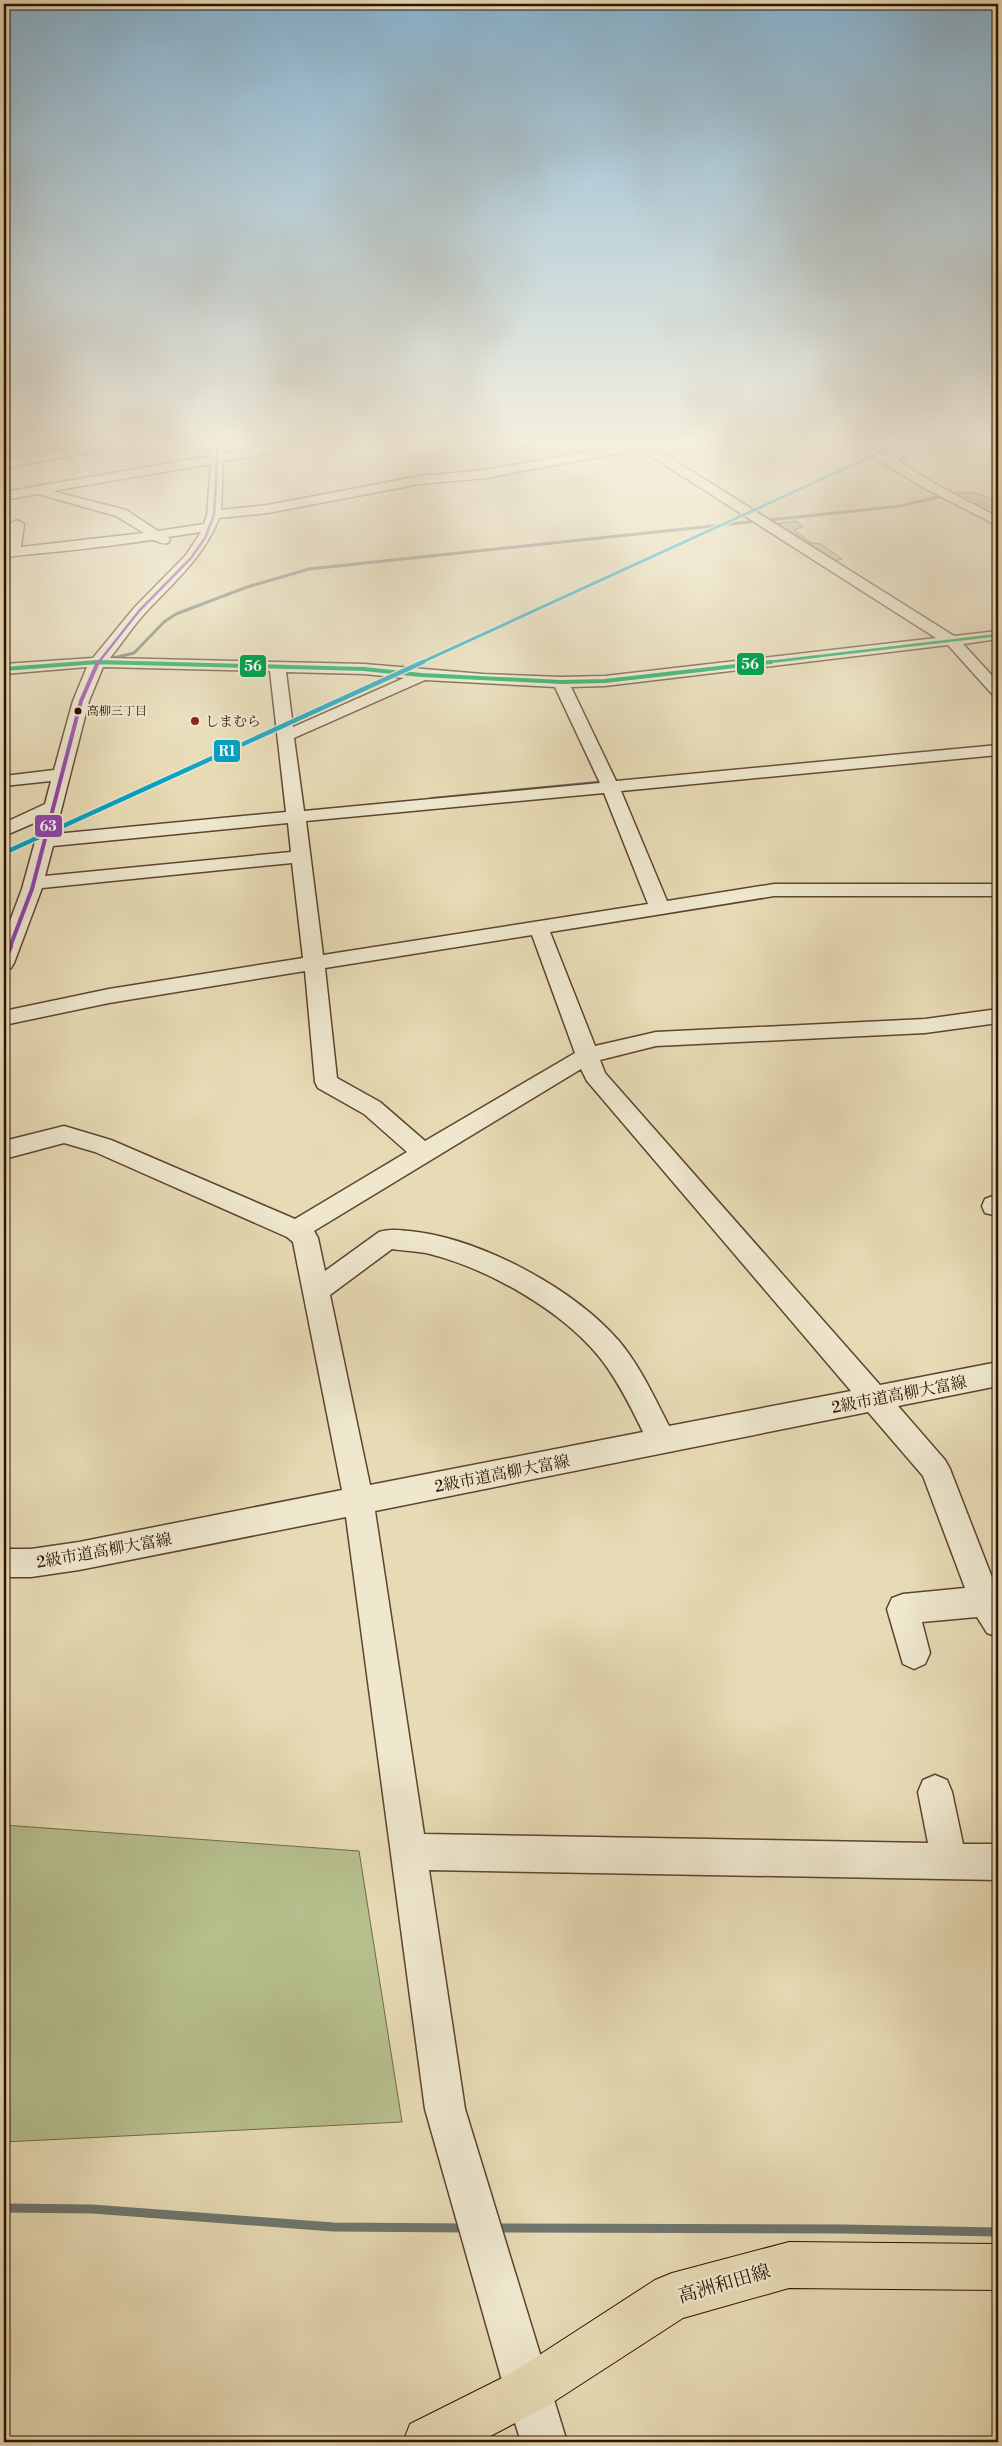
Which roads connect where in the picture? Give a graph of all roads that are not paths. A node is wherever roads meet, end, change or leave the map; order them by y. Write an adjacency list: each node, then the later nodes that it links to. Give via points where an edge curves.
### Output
1 (190, 559): 5 (street, via 139,611)
2 (823, 559): 4 (street)
3 (998, 635): 4 (street)
4 (952, 641): 9 (street, via 633,679); 10 (street)
5 (98, 662): 6 (street); 7 (street); 13 (street, via 81,701)
6 (277, 666): 8 (street); 11 (street)
7 (4, 669)
8 (421, 675): 9 (street); 11 (street)
9 (561, 682): 15 (street)
10 (998, 691)
11 (286, 736): 17 (street)
12 (998, 750): 15 (street)
13 (63, 774): 14 (street); 16 (street)
14 (4, 781)
15 (610, 786): 17 (street); 23 (street)
16 (52, 808): 18 (street); 19 (street)
17 (296, 816): 19 (street); 20 (street)
18 (4, 830)
19 (44, 841): 21 (street)
20 (302, 857): 21 (street); 25 (street)
21 (34, 884): 26 (street)
22 (998, 890): 23 (street, via 774,890)
23 (660, 908): 24 (street)
24 (538, 928): 25 (street); 29 (street)
25 (314, 962): 28 (street, via 109,996); 31 (street, via 326,1082 372,1108)
26 (4, 963)
27 (998, 1016): 29 (street, via 925,1026 656,1039)
28 (4, 1018)
29 (588, 1055): 31 (street); 35 (street, via 595,1076)
30 (4, 1150): 32 (street, via 64,1134 104,1146)
31 (423, 1153): 32 (street)
32 (296, 1230): 33 (street, via 305,1238)
33 (316, 1291): 36 (street, via 388,1239 430,1244 477,1260 540,1292 577,1318 609,1348 636,1389); 37 (street)
34 (998, 1374): 35 (street, 2級市道高柳大富線)
35 (877, 1398): 36 (street, 2級市道高柳大富線); 39 (street, via 936,1469)
36 (662, 1441): 37 (street, 2級市道高柳大富線)
37 (359, 1502): 38 (street, 2級市道高柳大富線, via 79,1556 31,1563); 42 (street)
38 (4, 1563)
39 (992, 1611): 40 (street, via 903,1609)
40 (914, 1653)
41 (935, 1792): 43 (street)
42 (408, 1852): 43 (street); 46 (street, via 445,2109)
43 (949, 1861): 44 (street)
44 (998, 1862)
45 (998, 2267): 46 (main road, 高洲和田線, via 789,2265 672,2297)
46 (527, 2391): 47 (main road, 高洲和田線); 48 (street)
47 (428, 2442)
48 (544, 2442)

